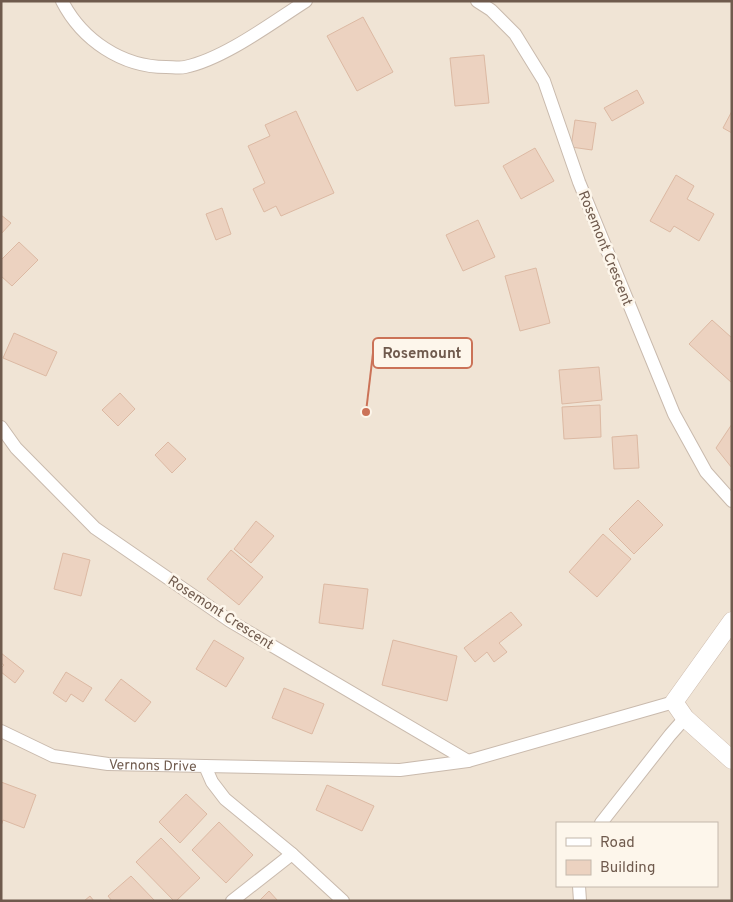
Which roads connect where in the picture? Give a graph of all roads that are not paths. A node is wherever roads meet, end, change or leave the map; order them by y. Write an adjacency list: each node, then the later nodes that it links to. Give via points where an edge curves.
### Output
1 (62, 1): 2 (street, via 89,37 118,57 151,67 185,67 223,53)
2 (306, 1)
3 (477, 1): 5 (street, Rosemont Crescent, via 515,34 544,81 579,182 674,414 706,472)
4 (1, 427): 11 (street, Rosemont Crescent, via 16,448 95,528 230,621)
5 (732, 501)
6 (732, 621): 7 (street)
7 (674, 702): 8 (street); 11 (street)
8 (685, 718): 10 (street); 13 (street)
9 (1, 730): 12 (street, Vernons Drive, via 53,756 108,764)
10 (732, 760)
11 (468, 761): 12 (street, via 400,770)
12 (205, 766): 14 (street, Vernons Drive, via 225,799)
13 (602, 822)
14 (292, 854): 16 (street); 17 (street, Vernons Drive)
15 (579, 887): 18 (street)
16 (232, 901)
17 (342, 901)
18 (580, 901)

